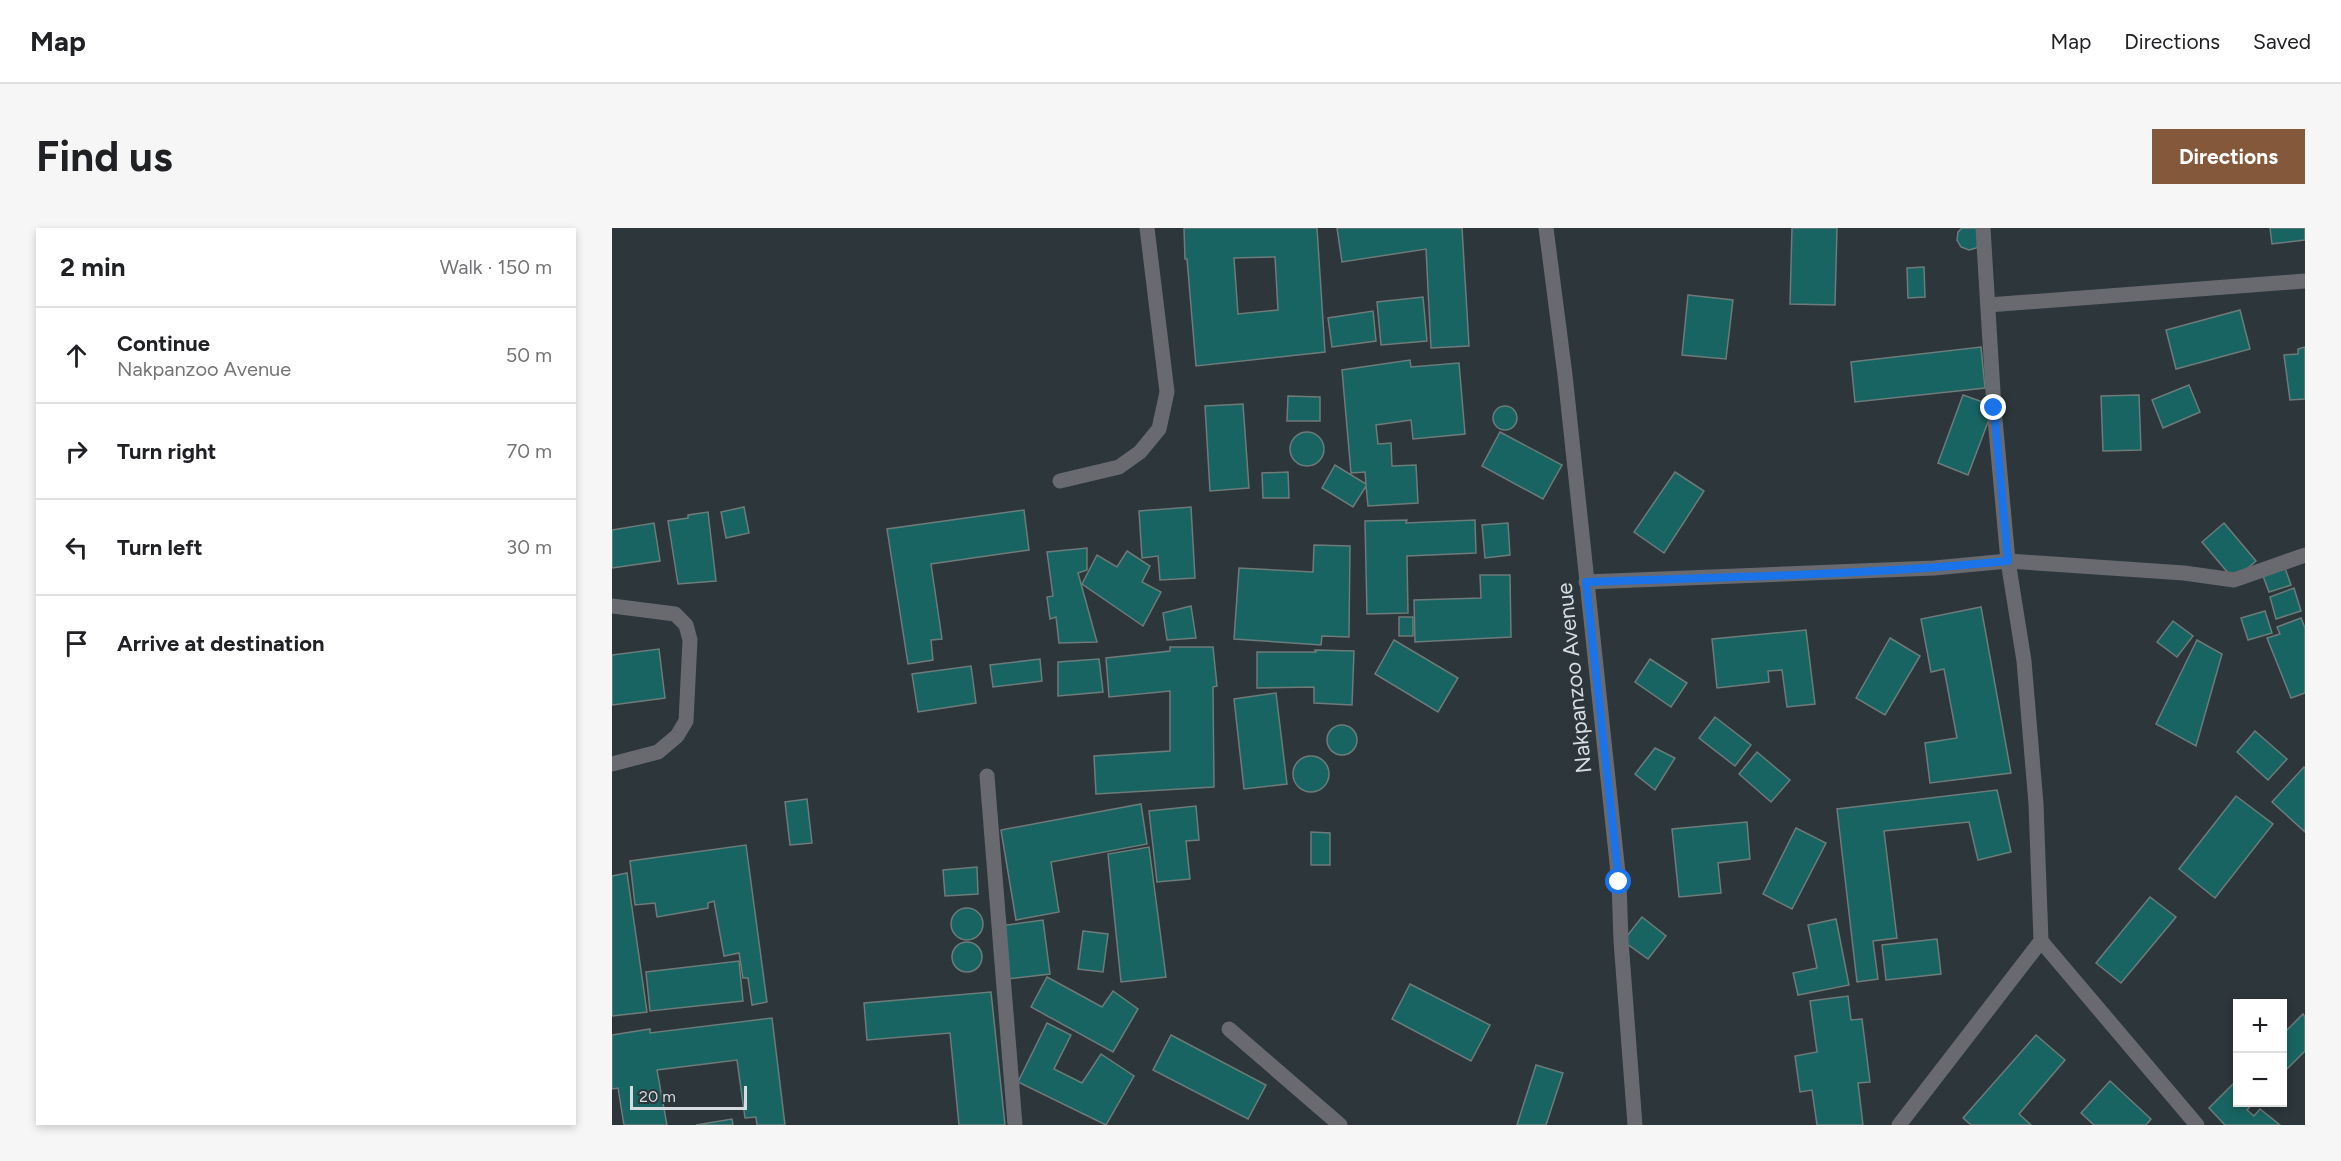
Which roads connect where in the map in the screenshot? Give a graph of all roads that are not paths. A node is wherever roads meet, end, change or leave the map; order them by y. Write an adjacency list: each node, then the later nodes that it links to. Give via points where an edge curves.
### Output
1 (1147, 228): 6 (street, via 1167,392 1159,429 1140,452 1119,467)
2 (1546, 228): 9 (street, Nakpanzoo Avenue)
3 (1983, 228): 5 (street)
4 (2305, 281): 5 (street)
5 (1988, 305): 8 (street)
6 (1059, 481)
7 (2305, 555): 8 (street, via 2234,580)
8 (2008, 561): 9 (street, via 1859,572); 13 (street, via 2024,661 2037,815)
9 (1586, 582): 17 (street, Nakpanzoo Avenue, via 1619,882)
10 (612, 606): 11 (street, via 675,614 686,625 690,639 686,721 677,736 658,752)
11 (612, 764)
12 (987, 776): 15 (street)
13 (2041, 941): 18 (street); 19 (street)
14 (1229, 1029): 16 (street)
15 (1015, 1125)
16 (1340, 1125)
17 (1635, 1125)
18 (1899, 1125)
19 (2197, 1125)

